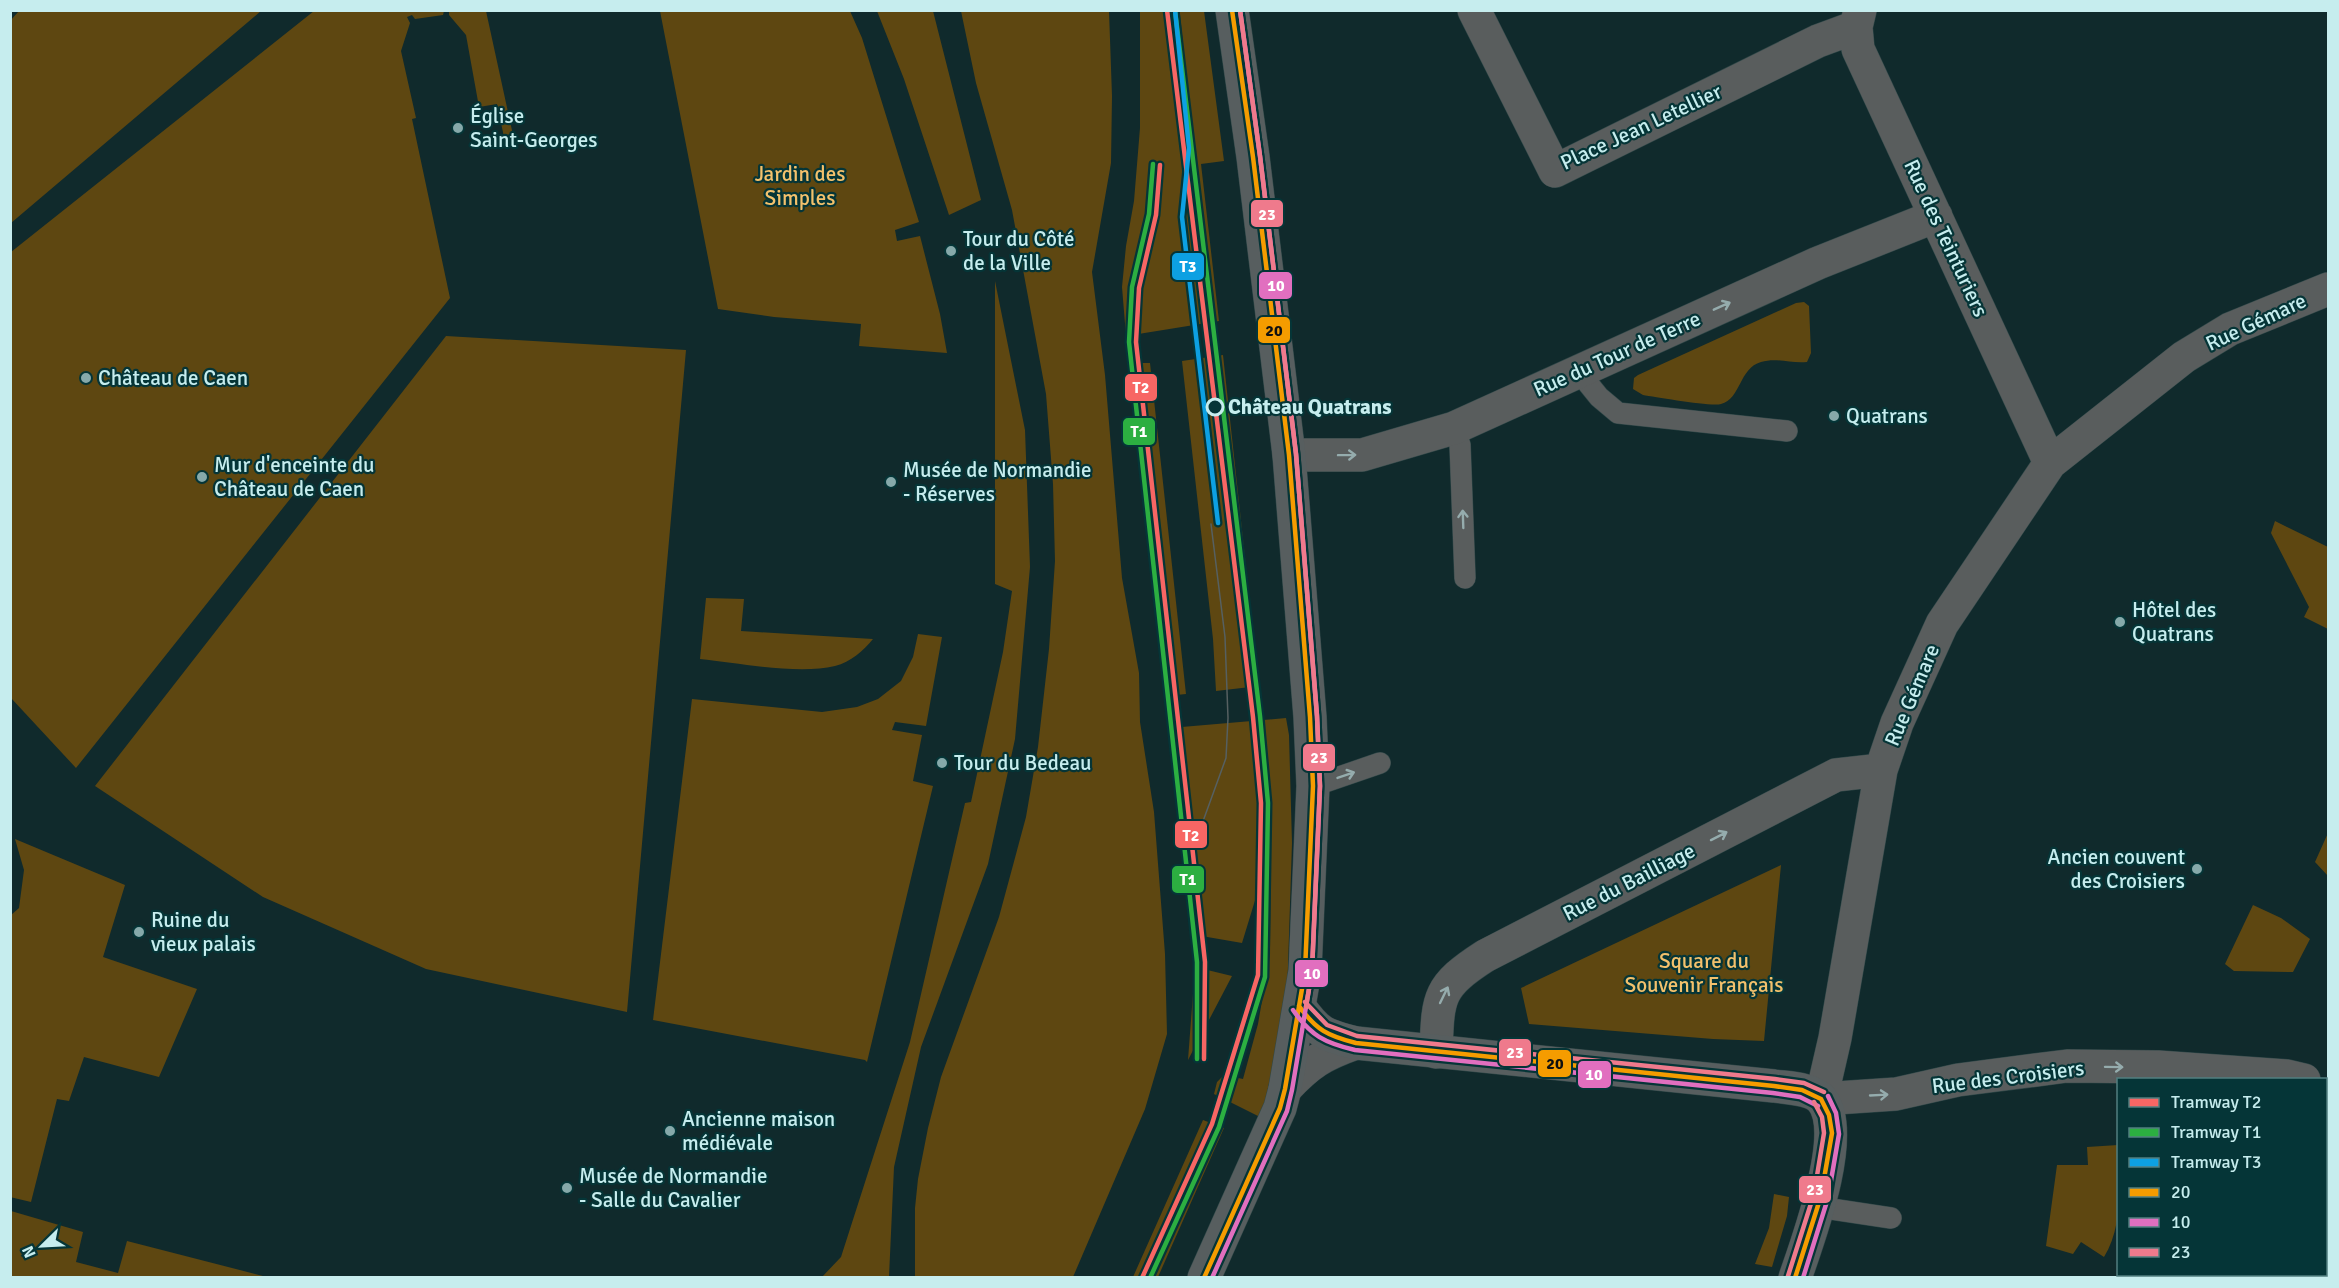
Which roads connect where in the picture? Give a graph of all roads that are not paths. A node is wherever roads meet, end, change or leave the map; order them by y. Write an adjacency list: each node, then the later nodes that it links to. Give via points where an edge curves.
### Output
1 (1232, 10): 9 (main road)
2 (1474, 10): 3 (street, Place Jean Letellier, via 1555,171)
3 (1858, 19): 4 (street, Rue des Teinturiers, via 1858,49)
4 (1936, 216): 6 (street, Rue du Tour de Terre, one-way to 4, via 1844,252); 10 (street, Rue des Teinturiers)
5 (2328, 289): 10 (street, Rue Gémare, via 2230,329 2184,357)
6 (1578, 371): 7 (street, Rue du Tour de Terre); 8 (lane, via 1618,413)
7 (1454, 428): 9 (street, Rue du Tour de Terre, one-way to 7, via 1362,454); 11 (lane, one-way to 7, via 1460,445)
8 (1787, 431)
9 (1289, 455): 14 (main road)
10 (2050, 463): 13 (street, Rue Gémare, via 1942,624 1897,723)
11 (1465, 578)
12 (1380, 763): 14 (lane, one-way to 12)
13 (1881, 770): 17 (street, Rue du Bailliage, one-way to 13, via 1437,1010 1444,991 1458,973 1836,775); 20 (street, Rue Gémare)
14 (1313, 786): 15 (main road, via 1305,971)
15 (1299, 1006): 16 (main road, via 1311,1024 1327,1036); 19 (main road)
16 (1356, 1043): 17 (main road); 19 (street, via 1325,1054)
17 (1436, 1052): 20 (main road, via 1774,1086 1802,1090)
18 (2296, 1078): 20 (street, Rue des Croisiers, one-way to 18, via 1896,1094 1958,1080 2067,1066 2158,1067)
19 (1285, 1089): 23 (main road)
20 (1821, 1099): 21 (main road, via 1832,1133)
21 (1818, 1207): 22 (lane); 24 (main road)
22 (1891, 1218)
23 (1204, 1278)
24 (1795, 1278)

